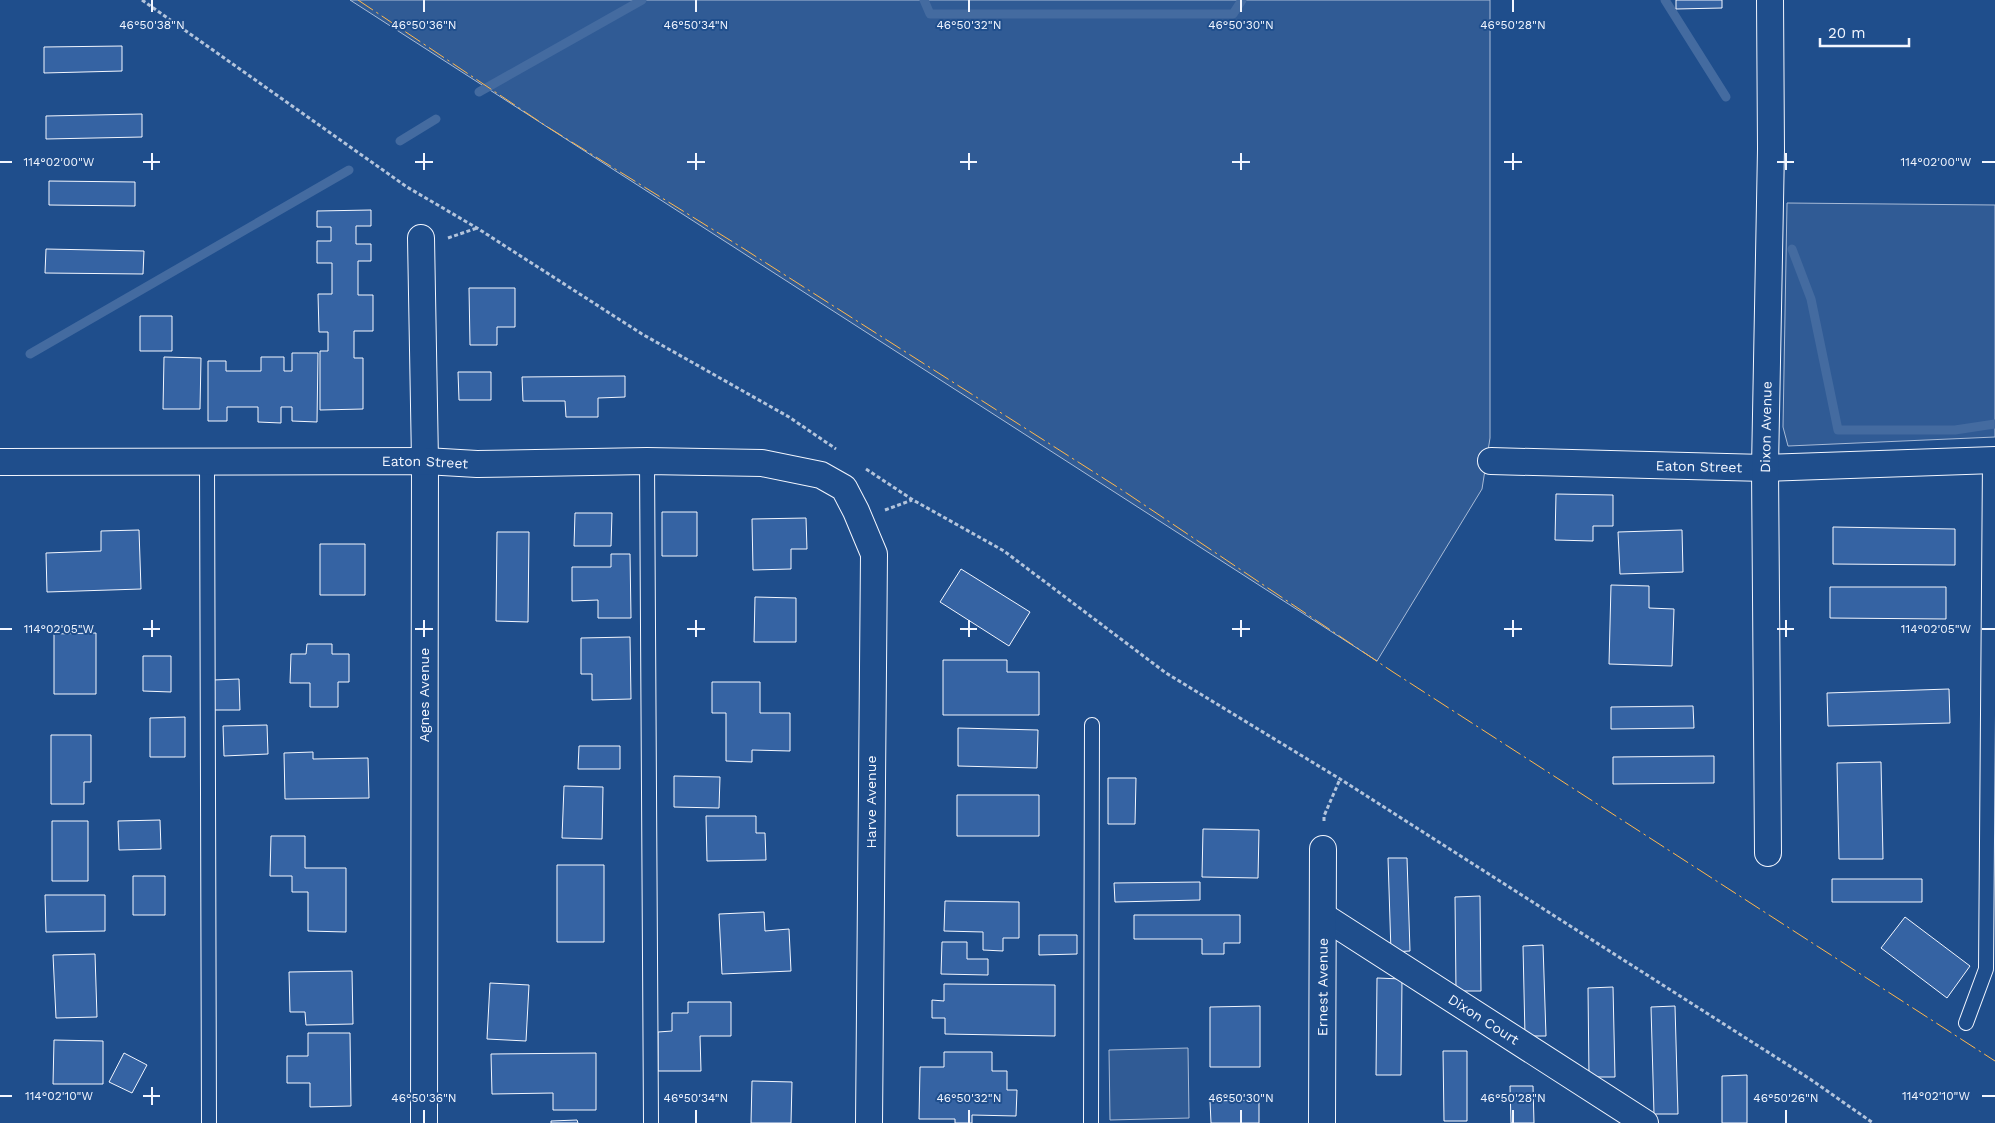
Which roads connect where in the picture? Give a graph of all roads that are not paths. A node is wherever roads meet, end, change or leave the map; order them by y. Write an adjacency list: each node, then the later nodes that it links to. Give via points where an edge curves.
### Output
1 (1770, 0): 9 (street, Dixon Avenue, via 1771,149)
2 (421, 238): 7 (street, Agnes Avenue)
3 (1992, 460): 9 (street, Eaton Street); 15 (lane, via 1986,969)
4 (207, 461): 6 (street, Eaton Street); 7 (street, Eaton Street); 16 (lane)
5 (647, 461): 7 (street, Eaton Street); 10 (street, Eaton Street, via 762,463 821,475); 18 (lane)
6 (0, 462)
7 (424, 462): 17 (street, Agnes Avenue)
8 (1491, 462): 9 (street, Eaton Street)
9 (1765, 468): 13 (street, Dixon Avenue)
10 (844, 488): 19 (street, Harve Avenue, via 874,554)
11 (1092, 725): 20 (lane)
12 (1323, 849): 14 (street, Ernest Avenue)
13 (1768, 853)
14 (1323, 916): 21 (street, Ernest Avenue); 22 (street, Dixon Court)
15 (1966, 1023)
16 (209, 1123)
17 (424, 1123)
18 (651, 1123)
19 (869, 1123)
20 (1090, 1123)
21 (1322, 1123)
22 (1645, 1123)

